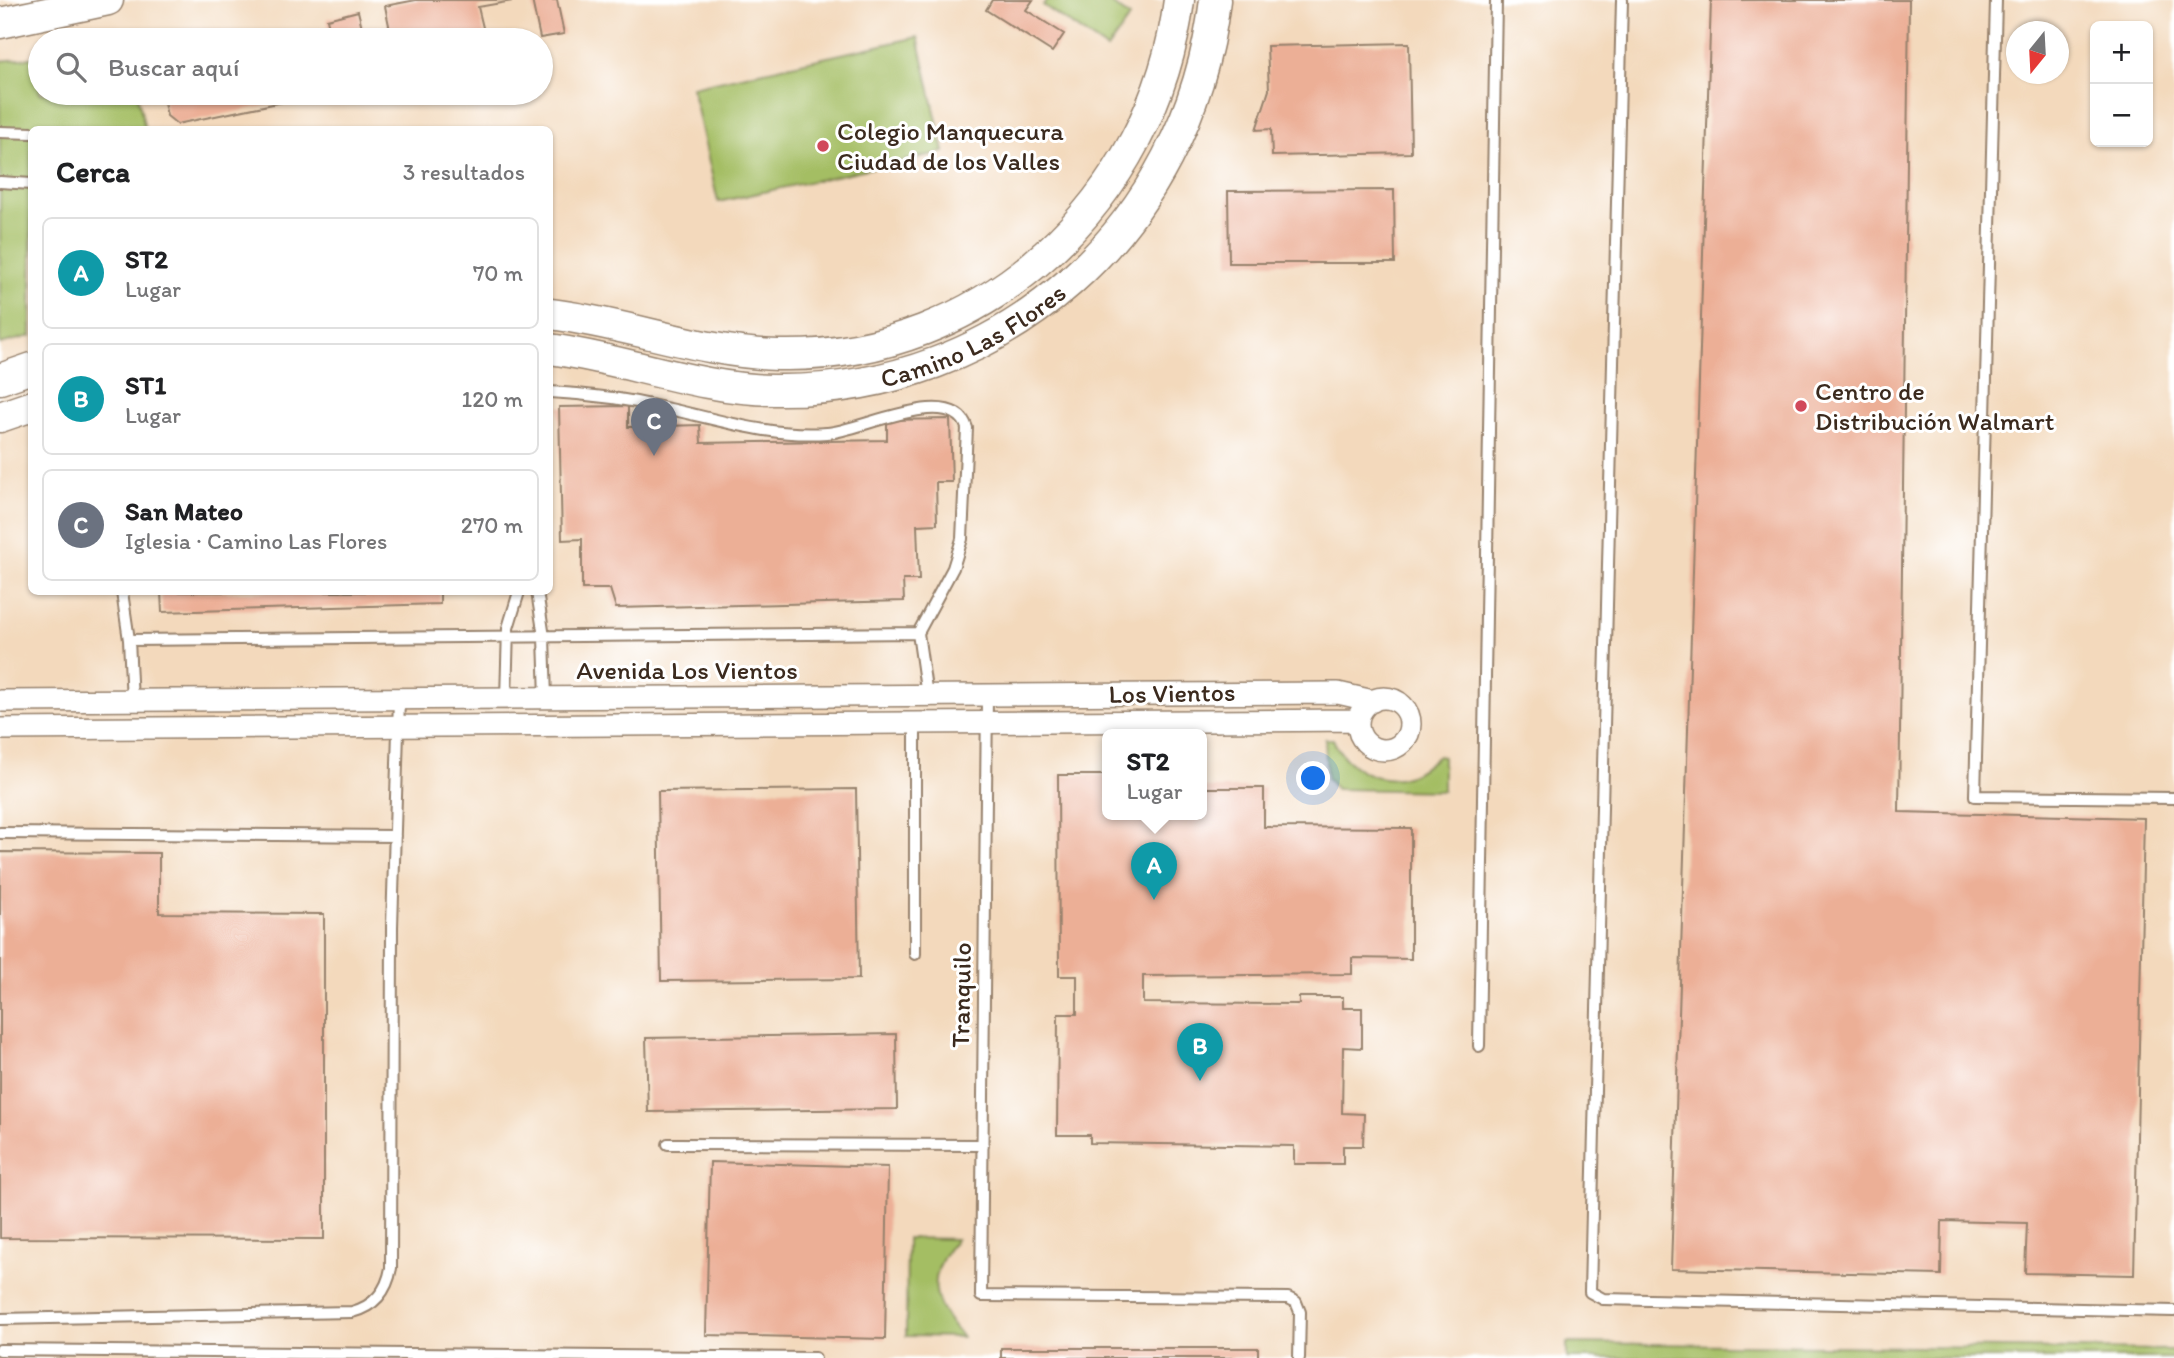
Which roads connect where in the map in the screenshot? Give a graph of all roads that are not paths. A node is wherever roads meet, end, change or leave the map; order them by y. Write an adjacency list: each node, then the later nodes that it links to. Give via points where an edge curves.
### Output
1 (107, 0): 7 (street)
2 (1179, 0): 12 (street, Camino Las Flores, via 1156,98 1117,175 1080,223 1040,262 961,313 868,346 825,354 780,355 710,348 603,321)
3 (1215, 0): 13 (street, Camino Las Flores, via 1193,99 1154,183 1095,259 1048,300 993,337 902,374 847,386 796,390 712,384)
4 (1496, 0): 43 (lane)
5 (1622, 0): 46 (lane, via 1590,1292 1604,1299)
6 (1996, 0): 39 (lane, via 1975,796)
7 (0, 23)
8 (0, 132): 9 (lane)
9 (28, 133)
10 (0, 182): 11 (lane)
11 (28, 184)
12 (553, 314)
13 (553, 350)
14 (28, 369): 15 (street)
15 (0, 379)
16 (553, 392): 22 (lane, via 631,401 782,434 855,429 899,414 943,407 956,412 967,428 962,539 953,568)
17 (28, 407): 18 (street)
18 (0, 417)
19 (122, 595): 25 (lane)
20 (518, 595): 23 (lane)
21 (537, 595): 24 (lane)
22 (918, 633): 24 (lane); 26 (lane)
23 (507, 637): 24 (lane); 25 (lane); 30 (lane)
24 (544, 637): 28 (lane)
25 (129, 640): 32 (lane)
26 (927, 696): 27 (street, Avenida Los Vientos); 28 (street, Avenida Los Vientos)
27 (987, 696): 33 (street, Avenida Los Vientos, via 1338,692); 36 (lane, Tranquilo)
28 (546, 698): 30 (street, Avenida Los Vientos)
29 (399, 699): 30 (street, Avenida Los Vientos); 32 (street, Avenida Los Vientos); 37 (lane)
30 (506, 699)
31 (0, 701): 32 (street, Avenida Los Vientos)
32 (132, 701)
33 (1373, 701): 34 (street, via 1363,708); 34 (street, Avenida Los Vientos, via 1386,698 1404,707 1410,725 1406,738 1397,747 1378,750 1362,739)
34 (1358, 720): 36 (street, Los Vientos)
35 (915, 723): 36 (street, Avenida Los Vientos); 37 (street, Avenida Los Vientos); 42 (lane)
36 (987, 723): 45 (lane, Tranquilo)
37 (399, 726): 38 (street, Avenida Los Vientos); 41 (lane)
38 (0, 729)
39 (2174, 798)
40 (0, 834): 41 (lane)
41 (395, 835): 47 (lane, via 391,1268 382,1293 352,1312)
42 (915, 954)
43 (1479, 1046)
44 (668, 1144): 45 (lane)
45 (983, 1145): 51 (lane, Tranquilo, via 981,1296 1288,1298 1300,1311)
46 (2174, 1311)
47 (0, 1319)
48 (0, 1350): 49 (lane)
49 (441, 1355): 50 (lane)
50 (814, 1358)
51 (1299, 1358)

